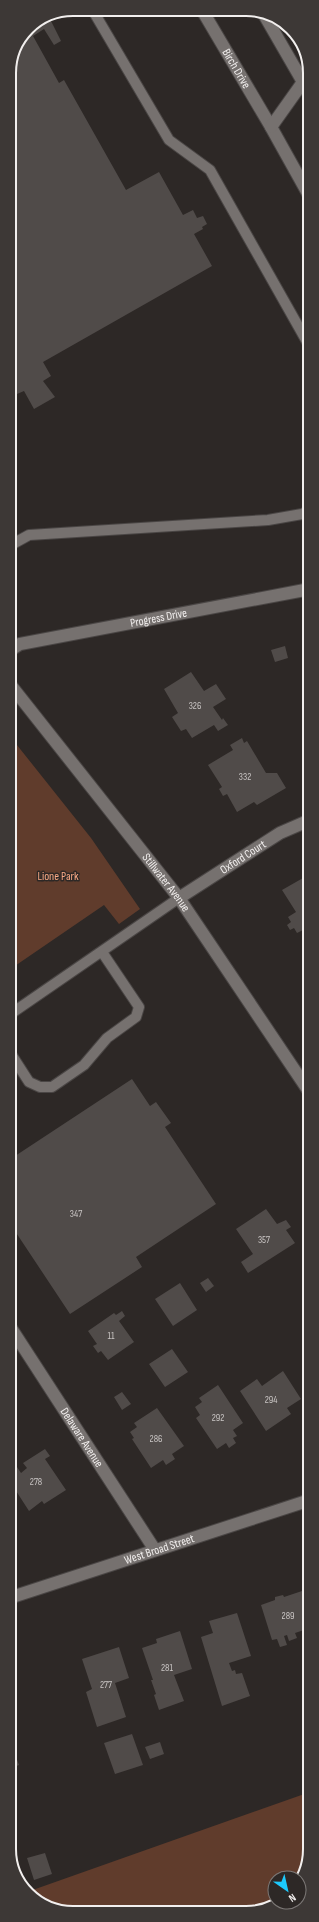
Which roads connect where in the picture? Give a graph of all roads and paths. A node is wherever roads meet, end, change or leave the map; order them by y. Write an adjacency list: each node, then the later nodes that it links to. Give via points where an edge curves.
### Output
1 (96, 16): 6 (lane, via 169,140 210,170)
2 (206, 16): 4 (street, Birch Drive)
3 (267, 21): 4 (street, via 302,82)
4 (272, 127): 5 (street, Birch Drive)
5 (303, 184)
6 (303, 335)
7 (303, 514): 8 (lane, via 268,520 29,535)
8 (16, 542)
9 (303, 590): 10 (street, Progress Drive)
10 (16, 647)
11 (16, 692): 13 (street, Stillwater Avenue)
12 (303, 823): 13 (street, Oxford Court, via 280,833)
13 (179, 898): 14 (lane); 17 (street, Stillwater Avenue)
14 (102, 952): 15 (lane); 16 (lane, via 139,1007 136,1017 107,1038 84,1065 52,1087 40,1087 29,1082)
15 (16, 1010)
16 (16, 1062)
17 (303, 1082)
18 (16, 1336): 20 (street, Delaware Avenue)
19 (303, 1502): 20 (street, West Broad Street)
20 (155, 1550): 21 (street, West Broad Street)
21 (16, 1596)

